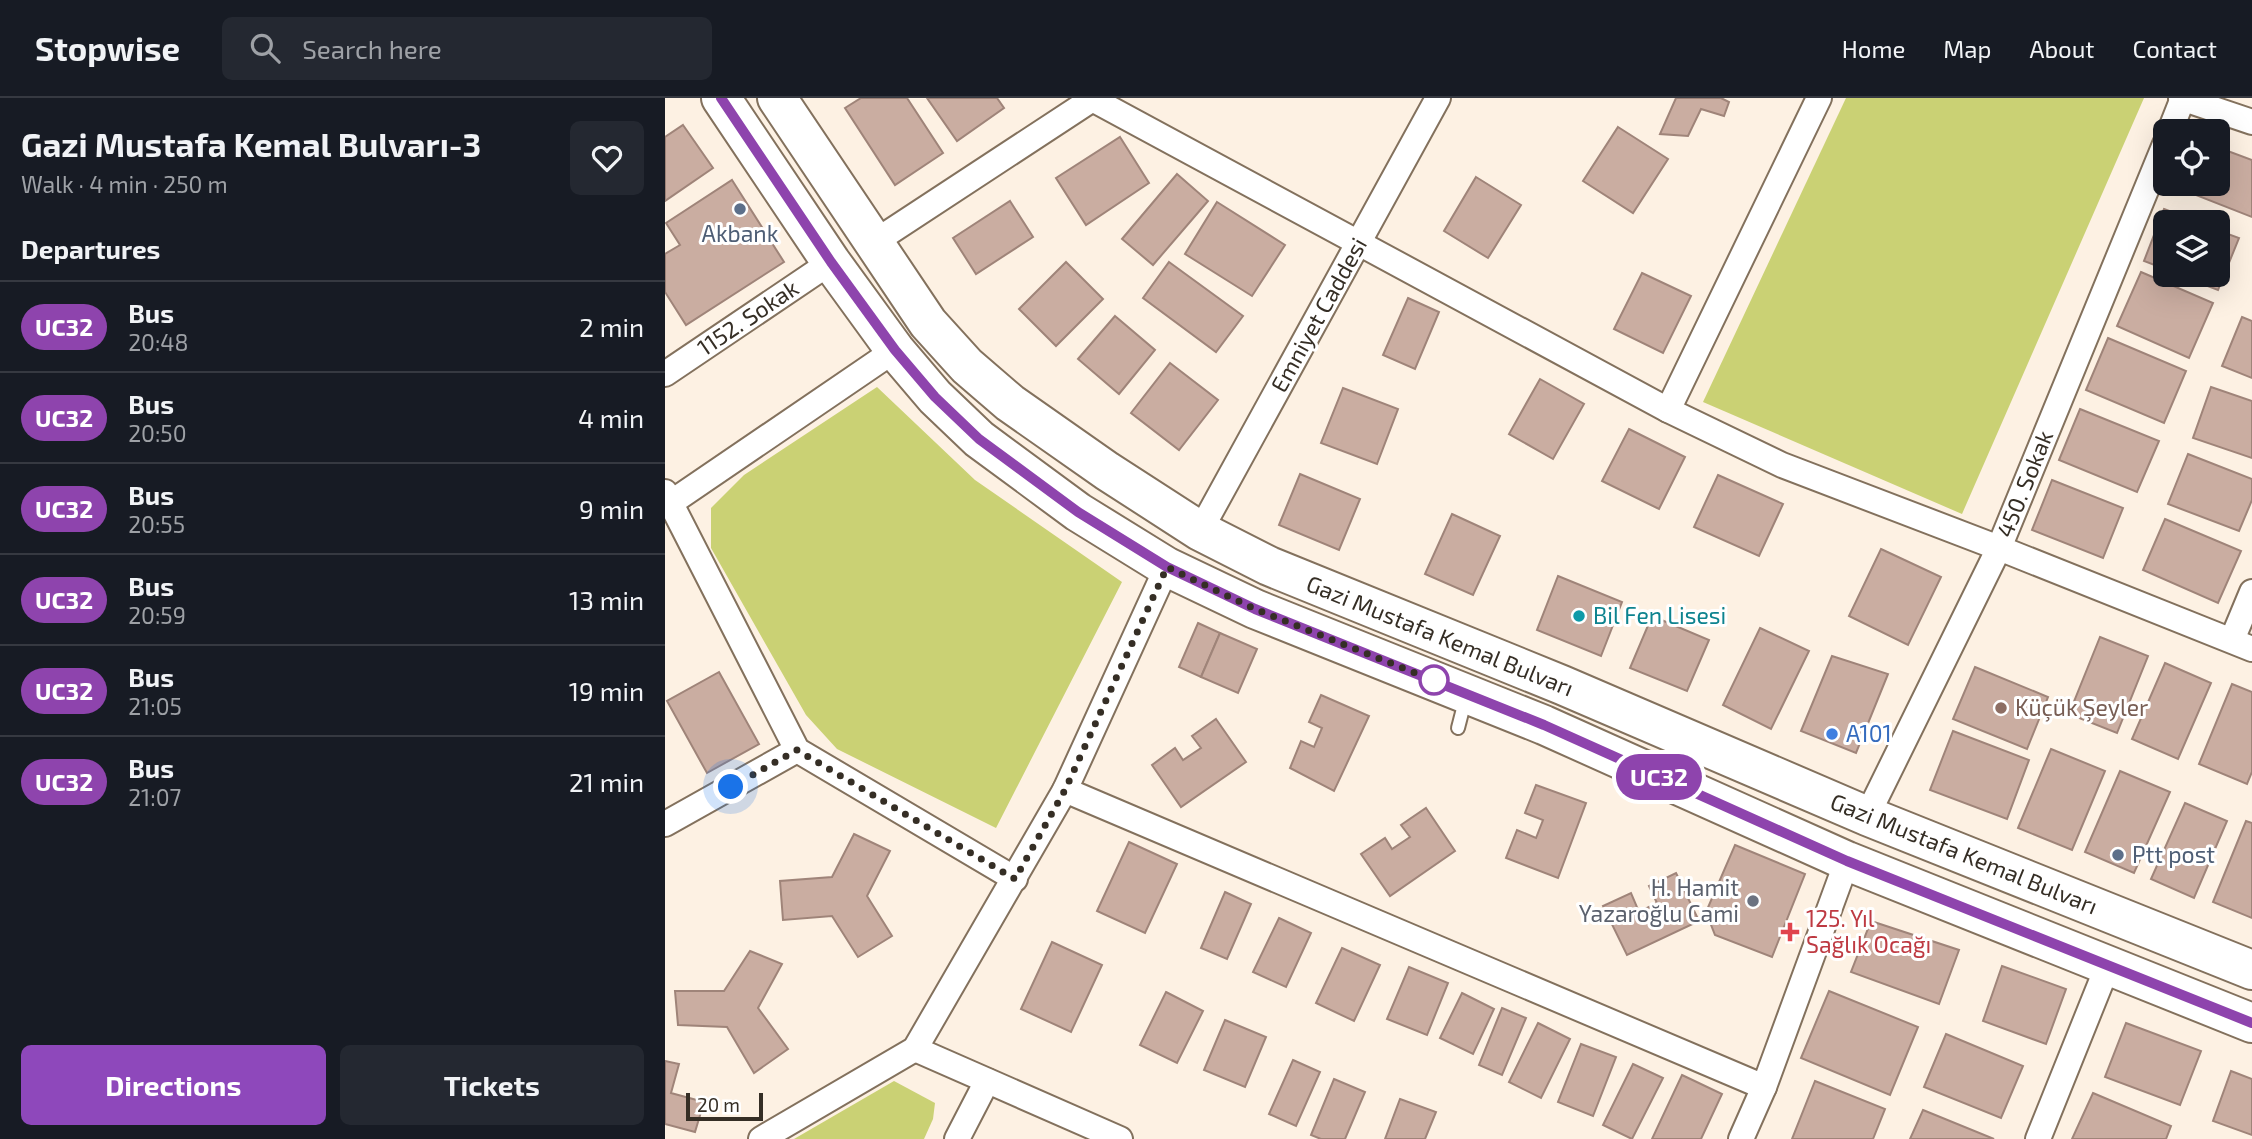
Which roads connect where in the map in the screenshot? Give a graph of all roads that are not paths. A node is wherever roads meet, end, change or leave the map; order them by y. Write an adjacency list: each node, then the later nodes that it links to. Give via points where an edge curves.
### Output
1 (721, 98): 12 (main road, Gazi Mustafa Kemal Bulvarı)
2 (777, 98): 10 (main road, Gazi Mustafa Kemal Bulvarı)
3 (1438, 98): 11 (street, Emniyet Caddesi)
4 (1819, 98): 15 (street)
5 (2183, 98): 7 (street); 8 (street)
6 (1094, 99): 10 (street); 11 (street)
7 (2175, 119)
8 (2252, 122)
9 (2153, 173): 18 (street, 450. Sokak)
10 (873, 243): 17 (main road, Gazi Mustafa Kemal Bulvarı, via 928,323 967,366 1031,418)
11 (1358, 244): 15 (street); 17 (street, Emniyet Caddesi)
12 (831, 262): 13 (main road, Gazi Mustafa Kemal Bulvarı); 14 (street, 1152. Sokak)
13 (895, 350): 16 (street); 19 (main road, Gazi Mustafa Kemal Bulvarı, via 979,439 1078,512)
14 (665, 374)
15 (1668, 410): 18 (street, via 1782,465)
16 (668, 497): 22 (street)
17 (1200, 531): 24 (main road, Gazi Mustafa Kemal Bulvarı, via 1269,566)
18 (1999, 548): 21 (street); 24 (street, 450. Sokak)
19 (1167, 567): 23 (street); 26 (main road, Gazi Mustafa Kemal Bulvarı, via 1462,711 1544,725)
20 (2252, 592): 21 (street)
21 (2242, 645)
22 (797, 750): 25 (street); 27 (street)
23 (1065, 790): 27 (street); 33 (street)
24 (1867, 816): 29 (main road, Gazi Mustafa Kemal Bulvarı)
25 (665, 824)
26 (1847, 861): 28 (main road, Gazi Mustafa Kemal Bulvarı); 33 (street)
27 (1015, 879): 31 (street)
28 (2108, 965): 30 (main road, Gazi Mustafa Kemal Bulvarı); 38 (street)
29 (2252, 970)
30 (2252, 1023)
31 (915, 1049): 32 (street); 34 (street)
32 (987, 1081): 35 (street); 36 (street)
33 (1764, 1087): 37 (street)
34 (761, 1139)
35 (957, 1139)
36 (1120, 1139)
37 (1741, 1139)
38 (2038, 1139)

